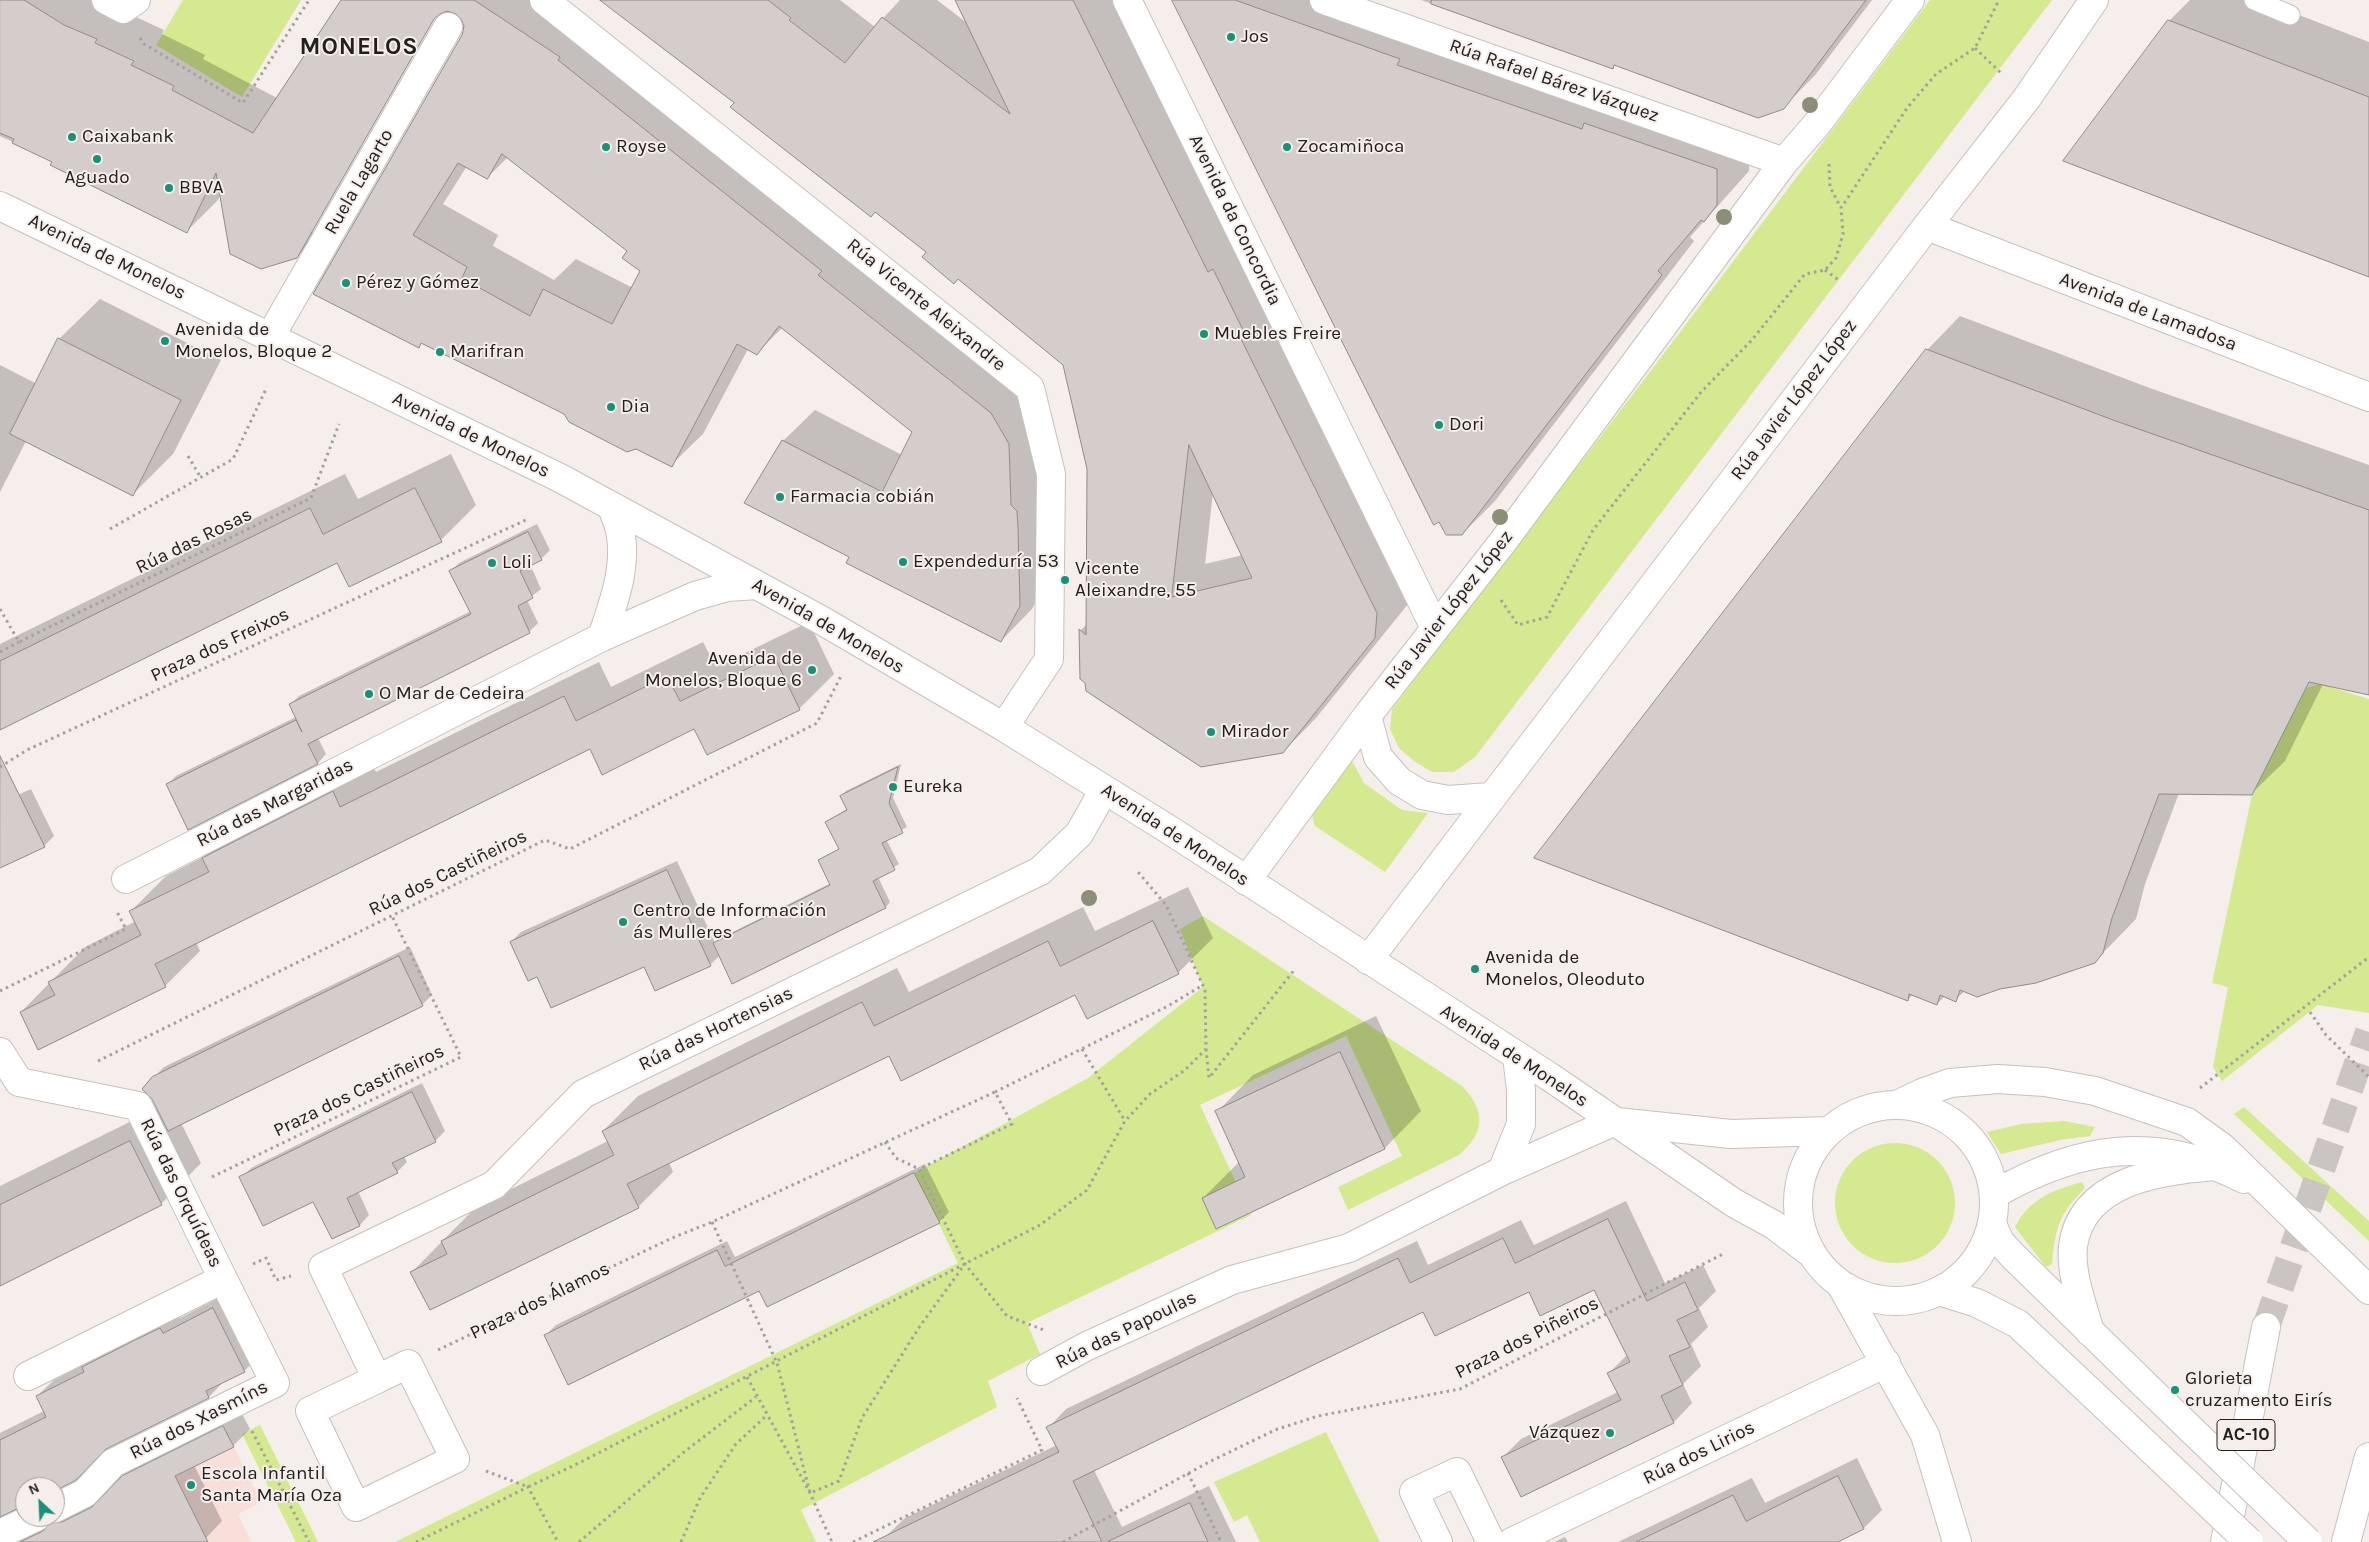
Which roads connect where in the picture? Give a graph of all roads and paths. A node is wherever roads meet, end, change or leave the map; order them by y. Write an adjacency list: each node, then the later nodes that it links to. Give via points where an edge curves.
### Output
1 (309, 0): 9 (path, via 243,102 144,44)
2 (544, 0): 35 (street, Rúa Vicente Aleixandre, via 1030,388 1051,474 1049,659)
3 (1127, 0): 29 (street, Avenida da Concordia)
4 (1324, 0): 12 (street, Rúa Rafael Bárez Vázquez)
5 (1910, 0): 12 (street, Rúa Javier López López, via 1817,124)
6 (1999, 0): 15 (path, via 1975,48 1936,74 1913,101 1841,208 1843,234 1836,258)
7 (2094, 0): 14 (street, Rúa Javier López López, via 2028,98)
8 (2254, 0): 10 (lane)
9 (122, 3)
10 (2290, 15)
11 (448, 27): 17 (street, Ruela Lagarto)
12 (1784, 162): 29 (street, Rúa Javier López López, via 1505,539)
13 (0, 206): 17 (street, Avenida de Monelos)
14 (1927, 226): 19 (street, Avenida de Lamadosa); 38 (street, Rúa Javier López López)
15 (1825, 270): 16 (path); 27 (path, via 1804,274 1750,341 1702,391 1594,530 1547,617 1518,625 1501,600)
16 (1843, 282)
17 (270, 336): 23 (street, Avenida de Monelos)
18 (267, 387): 22 (path, via 233,459)
19 (2369, 397)
20 (339, 424): 31 (path, Rúa das Rosas, via 311,498)
21 (188, 456): 22 (path)
22 (201, 478): 25 (path)
23 (612, 506): 26 (street, Avenida de Monelos); 30 (street, via 621,534 622,563)
24 (528, 519): 36 (path, Praza dos Freixos, via 44,742)
25 (110, 529)
26 (757, 585): 30 (street, Rúa das Margaridas, via 727,587 695,596); 35 (street, Avenida de Monelos)
27 (1504, 592)
28 (0, 609): 31 (path)
29 (1434, 628): 34 (street, Rúa Javier López López)
30 (602, 637): 40 (street, Rúa das Margaridas)
31 (19, 642): 32 (path, Rúa das Rosas)
32 (0, 652)
33 (841, 676): 42 (path, Rúa dos Castiñeiros, via 817,723 570,849 545,840)
34 (1367, 716): 38 (street, via 1378,757 1399,781 1422,794 1448,800); 41 (street, Rúa Javier López López)
35 (1004, 727): 37 (street, Avenida de Monelos)
36 (0, 767)
37 (1104, 790): 41 (street, Avenida de Monelos); 88 (street, Rúa das Hortensias, via 1079,834 1040,871 583,1094 494,1185 323,1267)
38 (1490, 797): 44 (street, Rúa Javier López López)
39 (1138, 872): 46 (path, via 1166,905)
40 (126, 879): 47 (path, via 112,903 126,929)
41 (1246, 881): 44 (street, Avenida de Monelos)
42 (392, 916): 53 (path, Rúa dos Castiñeiros); 65 (path, Praza dos Castiñeiros, via 461,1057)
43 (2369, 957): 55 (path)
44 (1368, 960): 52 (street, Avenida de Monelos)
45 (1295, 969): 50 (path, via 1209,1078)
46 (1203, 985): 49 (path); 50 (path)
47 (0, 991)
48 (2310, 1012): 54 (path, via 2326,1035)
49 (1082, 1049): 56 (path); 58 (path)
50 (1206, 1049): 58 (path, via 1185,1070 1150,1094)
51 (0, 1052): 65 (street, Rúa das Orquídeas, via 19,1082 138,1106)
52 (1517, 1056): 59 (street, Avenida de Monelos); 64 (street, via 1521,1124)
53 (97, 1061)
54 (2369, 1077)
55 (2197, 1090)
56 (995, 1092): 61 (path); 63 (path, via 1012,1124)
57 (1899, 1104): 60 (street, via 1874,1106 1849,1116); 66 (street, via 1945,1116 1964,1131 1990,1171); 67 (street, via 1950,1083 1998,1079 2045,1082 2095,1092 2188,1122 2223,1148)
58 (1126, 1121): 73 (path, via 1087,1190 1040,1225)
59 (1613, 1122): 60 (street, Avenida de Monelos, via 1731,1134); 64 (street, Rúa das Papoulas); 71 (street, Avenida de Monelos, via 1734,1203 1774,1225)
60 (1828, 1131): 71 (street, via 1811,1152 1801,1176 1797,1202 1801,1229)
61 (885, 1142): 63 (path, via 896,1158); 68 (path, Praza dos Álamos)
62 (2219, 1166): 66 (street, via 2188,1156 2159,1152 2089,1154 2025,1177); 67 (street, via 2248,1181); 80 (street, via 2184,1168 2126,1182 2096,1202 2079,1223 2073,1247 2075,1275)
63 (918, 1169): 73 (path)
64 (1502, 1171): 81 (street, Rúa das Papoulas, via 1349,1248 1232,1280)
65 (181, 1192): 74 (street, Rúa das Orquídeas)
66 (1995, 1194): 69 (street)
67 (2286, 1209): 77 (street)
68 (712, 1222): 82 (path); 84 (path, Praza dos Álamos)
69 (1992, 1224): 78 (street, via 1982,1252 1963,1274); 80 (street, via 2000,1242)
70 (1725, 1252): 94 (path, Praza dos Piñeiros, via 1460,1389 1318,1416 1275,1430)
71 (1811, 1253): 76 (street, via 1824,1271)
72 (266, 1258): 75 (path)
73 (965, 1264): 81 (path, via 1007,1316); 82 (path); 96 (path, via 920,1326 862,1418 839,1481)
74 (223, 1278): 86 (street, Rúa das Orquídeas); 97 (street, Rúa dos Xasmíns, via 275,1383 114,1463 85,1493)
75 (276, 1280)
76 (1841, 1285): 78 (street, via 1864,1296 1889,1301 1915,1299); 83 (street)
77 (2369, 1290)
78 (1939, 1291): 114 (street, bridge, via 1977,1303 2018,1324)
79 (2266, 1327): 113 (street, AC-10)
80 (2090, 1332): 115 (street, bridge)
81 (1087, 1346): 85 (street, Rúa das Papoulas)
82 (777, 1363): 87 (path); 96 (path)
83 (1886, 1363): 111 (street, Rúa dos Lirios); 112 (street, via 1925,1435)
84 (408, 1364): 88 (street); 93 (street)
85 (1041, 1371): 106 (path, Rúa das Papoulas, via 1011,1384 1042,1450)
86 (28, 1376)
87 (746, 1377): 89 (path); 95 (path)
88 (377, 1379): 93 (street, via 310,1411 356,1507)
89 (756, 1397): 90 (path); 103 (path, via 684,1452)
90 (767, 1415): 96 (path); 104 (path, via 736,1444 700,1498)
91 (253, 1433): 100 (path)
92 (2369, 1457): 116 (street)
93 (454, 1459): 95 (path)
94 (1188, 1473): 107 (path); 108 (path)
95 (528, 1487): 101 (path); 102 (path)
96 (810, 1493): 105 (path)
97 (65, 1503)
98 (15, 1527): 99 (street)
99 (0, 1534)
100 (309, 1542)
101 (416, 1542)
102 (558, 1542)
103 (579, 1542)
104 (681, 1542)
105 (832, 1542)
106 (853, 1542)
107 (1063, 1542)
108 (1221, 1542)
109 (1438, 1542): 110 (street, via 1414,1492 1457,1472)
110 (1491, 1542)
111 (1512, 1542)
112 (1957, 1542)
113 (2225, 1542)
114 (2249, 1542)
115 (2308, 1542)
116 (2346, 1542)

